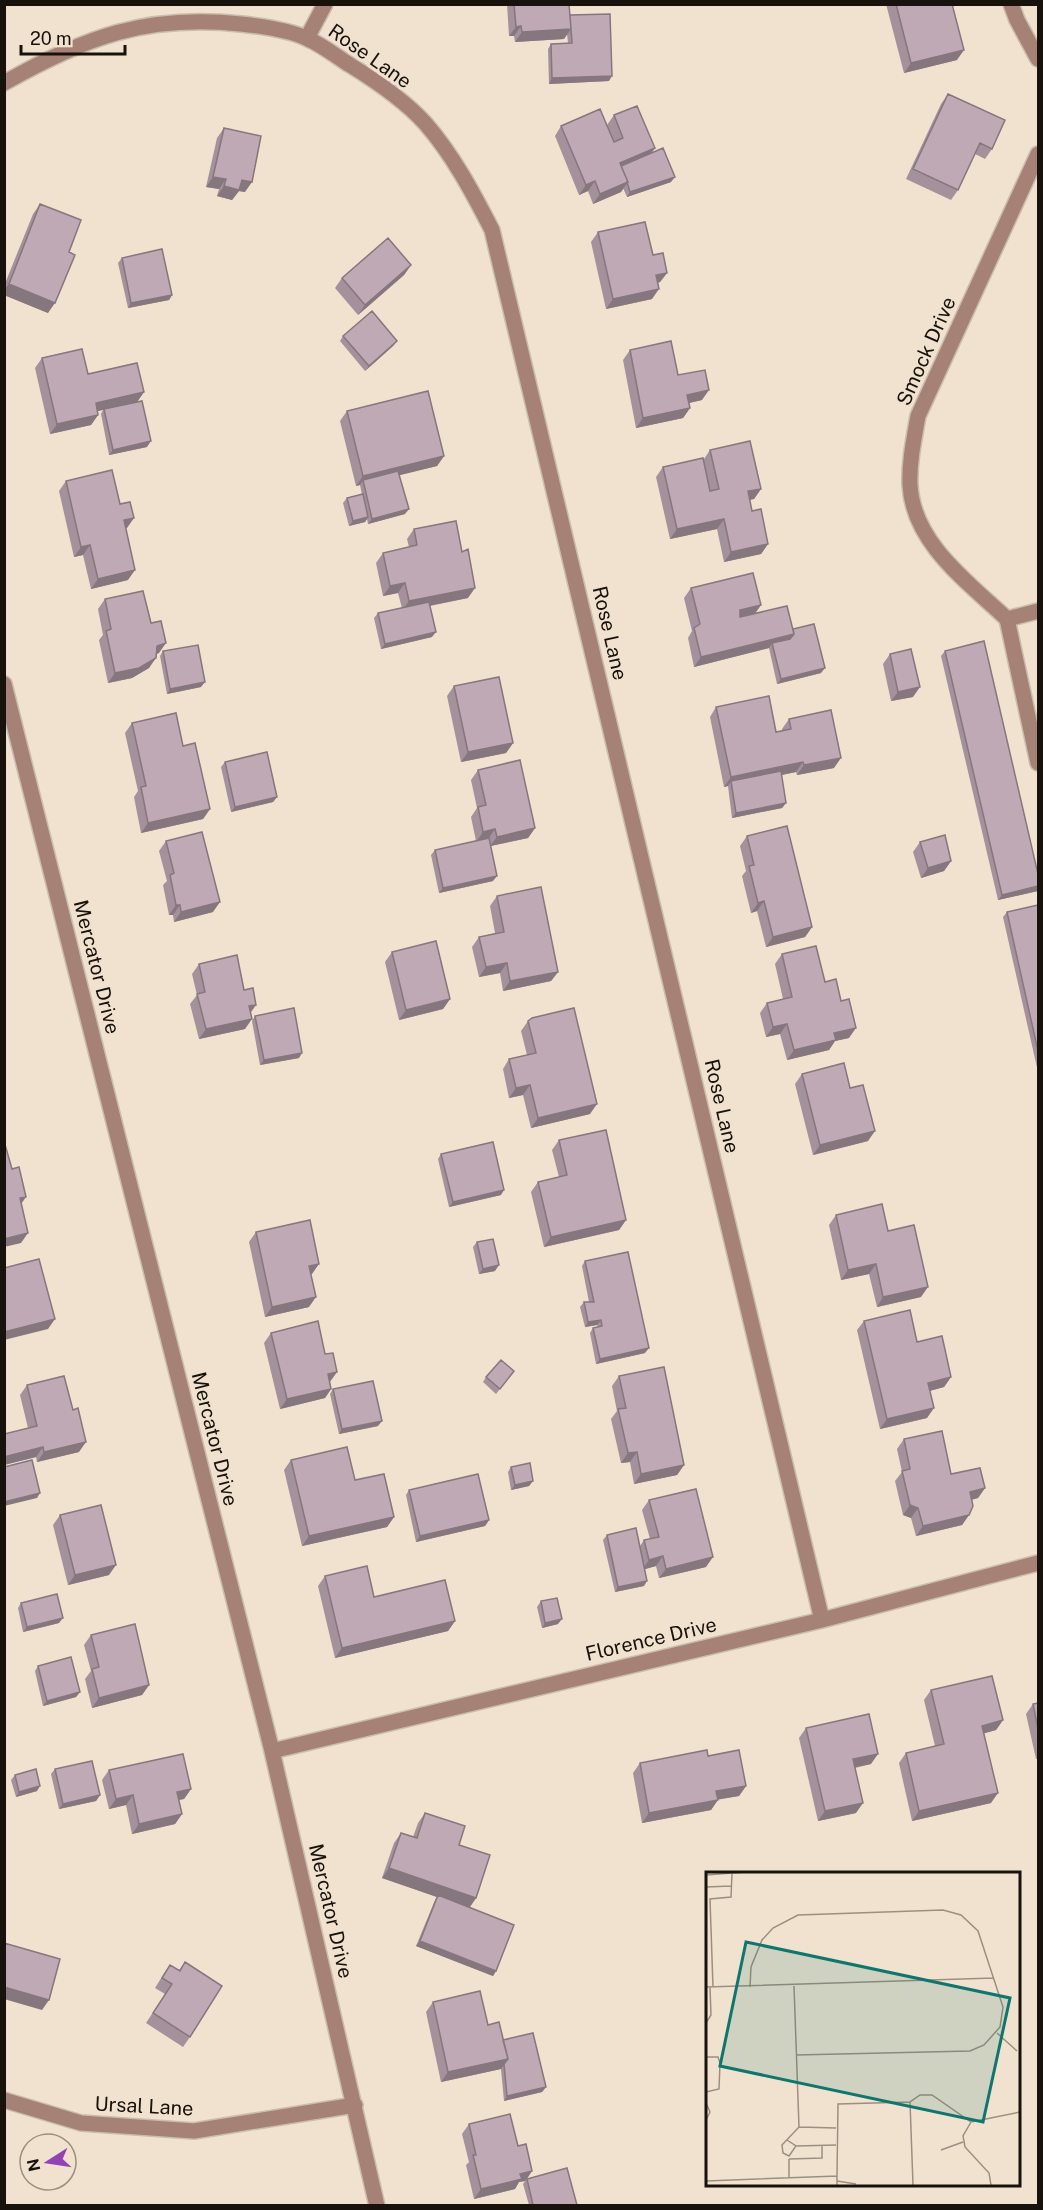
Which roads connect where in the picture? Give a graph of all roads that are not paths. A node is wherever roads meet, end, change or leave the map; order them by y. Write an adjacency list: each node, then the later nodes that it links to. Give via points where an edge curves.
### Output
1 (325, 4): 3 (street)
2 (1011, 4): 4 (street)
3 (307, 38): 5 (street, Rose Lane, via 256,25 208,21 153,24 89,40); 12 (street, Rose Lane, via 377,81 424,123 465,177 492,231)
4 (1038, 59)
5 (4, 83)
6 (1038, 154): 8 (street, Smock Drive, via 918,416 911,455 910,486 917,516 937,552)
7 (1038, 611): 8 (street)
8 (1007, 619): 10 (street)
9 (4, 684): 13 (street, Mercator Drive)
10 (1038, 763)
11 (1038, 1563): 12 (street, Florence Drive)
12 (822, 1620): 13 (street, Florence Drive)
13 (272, 1751): 15 (street, Mercator Drive)
14 (4, 2100): 15 (street, Ursal Lane, via 81,2124 194,2131)
15 (355, 2105): 16 (street, Mercator Drive)
16 (377, 2205)

